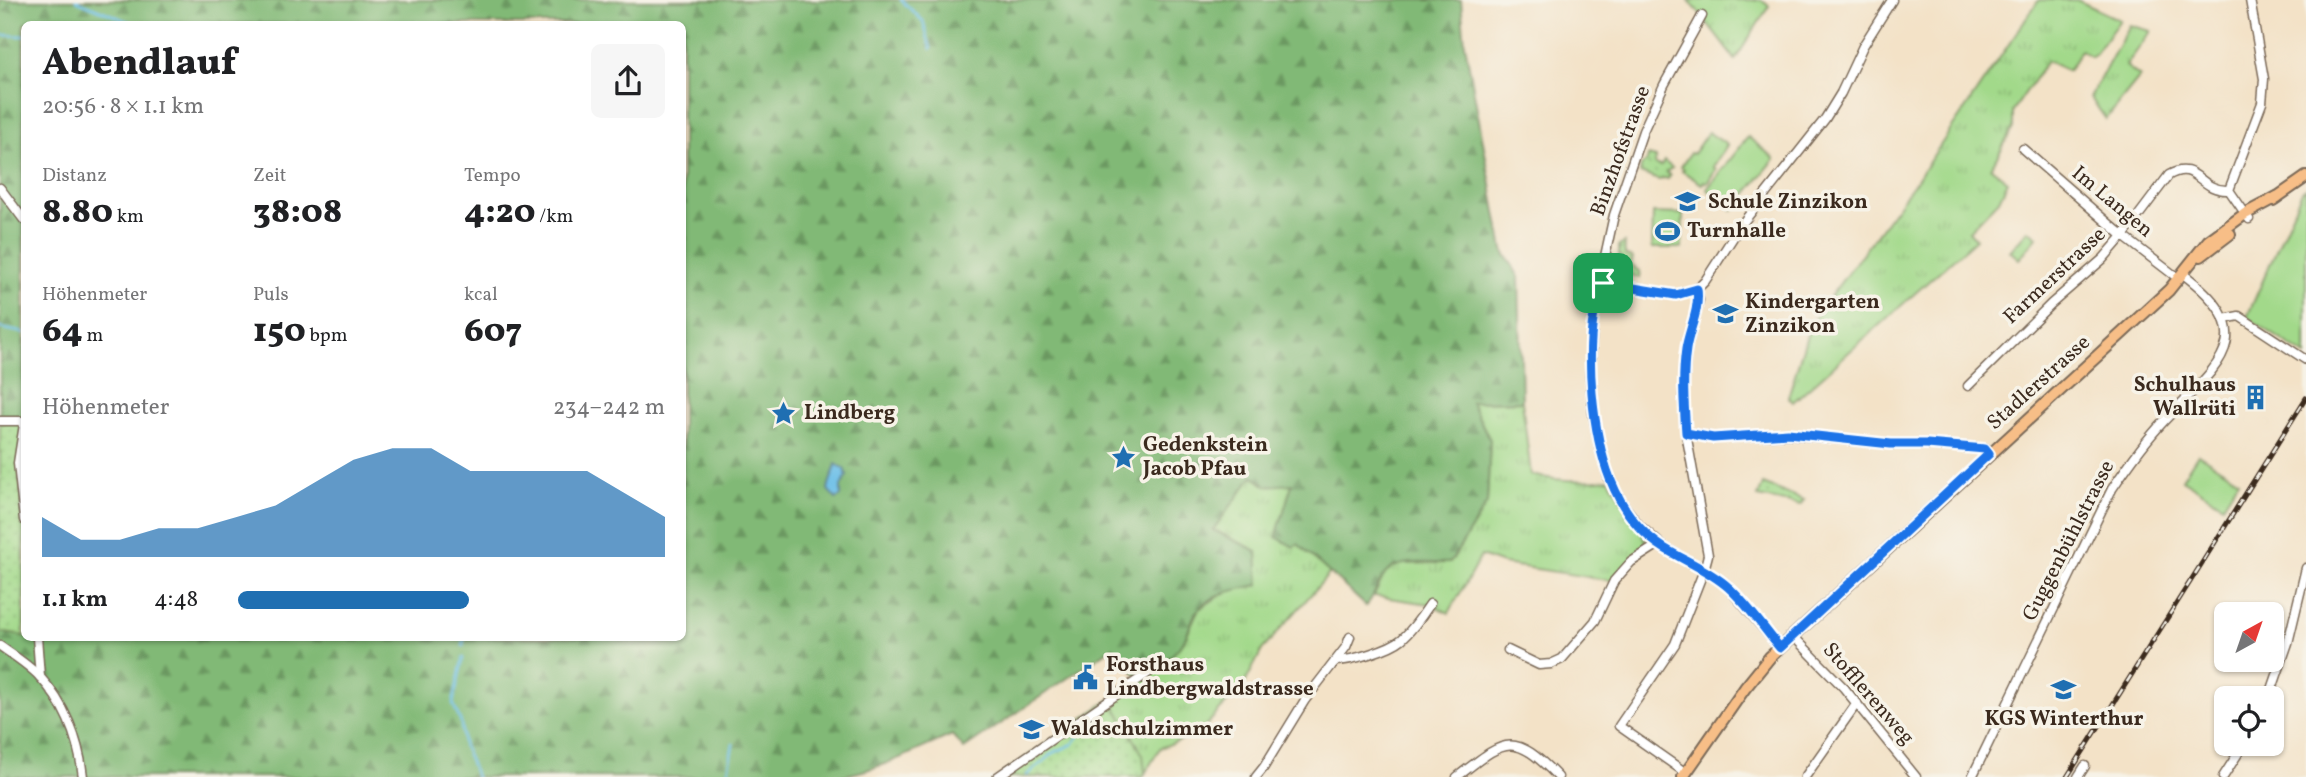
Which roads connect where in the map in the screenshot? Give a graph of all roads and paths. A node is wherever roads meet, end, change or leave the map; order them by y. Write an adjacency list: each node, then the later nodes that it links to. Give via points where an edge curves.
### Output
1 (1892, 0): 13 (street, via 1825,119)
2 (2250, 0): 7 (street, via 2264,79 2262,103)
3 (1702, 16): 12 (street, Binzhofstrasse, via 1637,146 1610,232)
4 (2024, 149): 10 (street, Im Langen)
5 (2306, 177): 9 (main road, Stadlerstrasse)
6 (0, 188): 8 (street)
7 (2229, 190): 9 (street); 10 (street, Farmerstrasse, via 2212,189 2180,169 2169,175)
8 (21, 216)
9 (2247, 216): 11 (main road, Stadlerstrasse, via 2193,261)
10 (2123, 236): 11 (street, Im Langen); 16 (street, Farmerstrasse)
11 (2181, 277): 14 (street, via 2212,300); 21 (main road, Stadlerstrasse)
12 (1603, 283): 13 (street, via 1676,295); 23 (street, Binzhofstrasse, via 1597,295 1590,375 1600,448 1622,502)
13 (1697, 289): 19 (street, via 1699,300 1686,349)
14 (2224, 319): 15 (street, via 2239,317); 48 (street, Guggenbühlstrasse, via 2226,344 2220,362 2147,442 2112,489)
15 (2306, 360)
16 (1968, 386)
17 (0, 421): 18 (street)
18 (21, 423)
19 (1686, 433): 21 (street, via 1713,438 1788,433 1959,446 1985,449); 25 (street, via 1708,555)
20 (21, 443): 22 (street)
21 (1989, 454): 27 (main road, Stadlerstrasse)
22 (21, 492)
23 (1659, 544): 25 (street, Binzhofstrasse); 32 (street, via 1630,562 1614,581 1595,621 1562,659 1539,664)
24 (2306, 568): 36 (street)
25 (1704, 570): 31 (street, Binzhofstrasse, via 1733,592); 40 (street, via 1675,644 1619,726)
26 (1430, 604): 33 (street, via 1398,642)
27 (1793, 636): 31 (main road, Stadlerstrasse); 37 (street, Stofflerenweg)
28 (1350, 637): 33 (street)
29 (37, 641): 35 (street)
30 (0, 646): 35 (street)
31 (1780, 648): 40 (main road, Stadlerstrasse, via 1749,682)
32 (1508, 650)
33 (1335, 661): 43 (street)
34 (1151, 671): 42 (street)
35 (40, 677): 41 (street, via 69,720)
36 (2273, 686)
37 (1857, 703): 46 (street); 47 (street, Stofflerenweg)
38 (2236, 756): 50 (street)
39 (2085, 766): 49 (street)
40 (1684, 775)
41 (83, 777)
42 (997, 777)
43 (1256, 777)
44 (1457, 777): 45 (street, via 1491,751 1508,746 1531,751)
45 (1558, 777)
46 (1805, 777)
47 (1916, 777)
48 (1972, 777)
49 (2078, 777)
50 (2223, 777)

